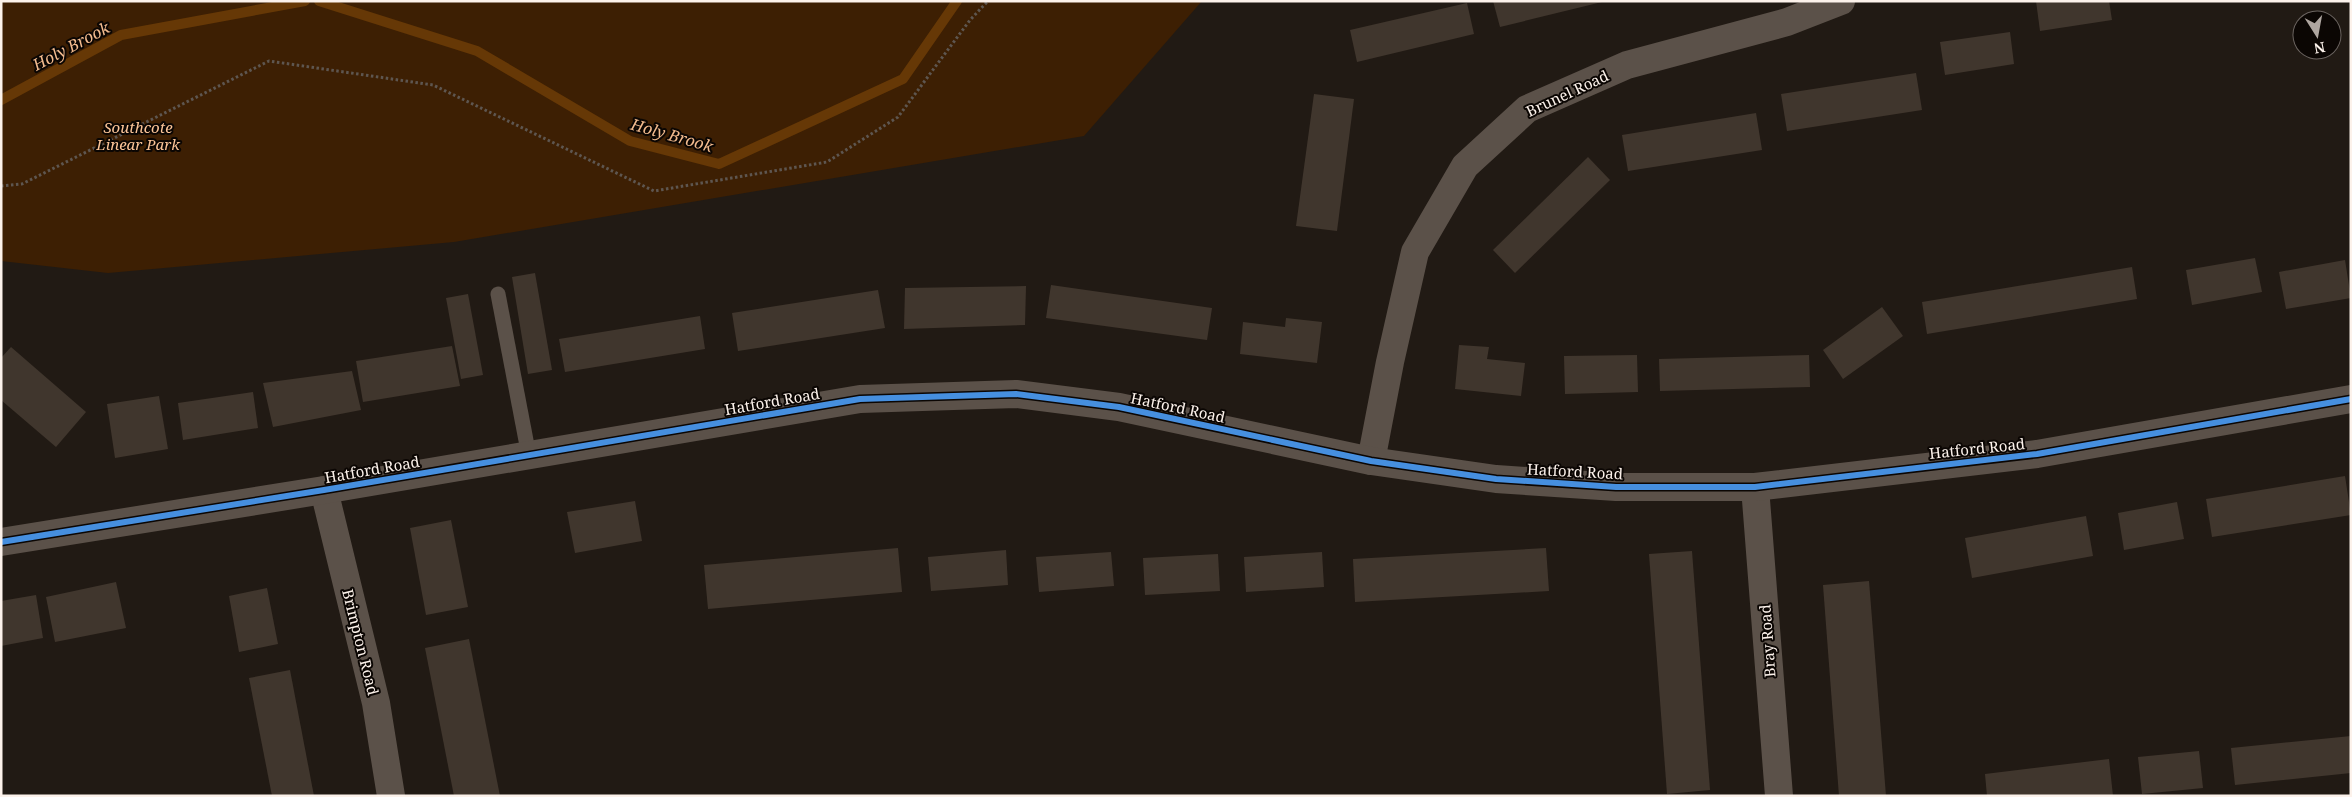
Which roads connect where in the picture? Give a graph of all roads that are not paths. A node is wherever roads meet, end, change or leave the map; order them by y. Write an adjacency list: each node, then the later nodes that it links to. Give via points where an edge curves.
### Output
1 (1841, 1): 5 (street, Brunel Road, via 1787,22 1627,65 1527,109 1465,166 1415,252)
2 (498, 294): 4 (lane)
3 (2351, 399): 6 (street, Hatford Road, via 2037,454)
4 (529, 456): 5 (street, Hatford Road, via 860,399 1016,394 1119,407); 7 (street, Hatford Road)
5 (1371, 461): 6 (street, Hatford Road, via 1505,480 1616,487)
6 (1755, 487): 10 (street, Bray Road)
7 (324, 490): 8 (street, Hatford Road); 9 (street, Brimpton Road, via 376,703)
8 (1, 542)
9 (391, 796)
10 (1779, 796)

